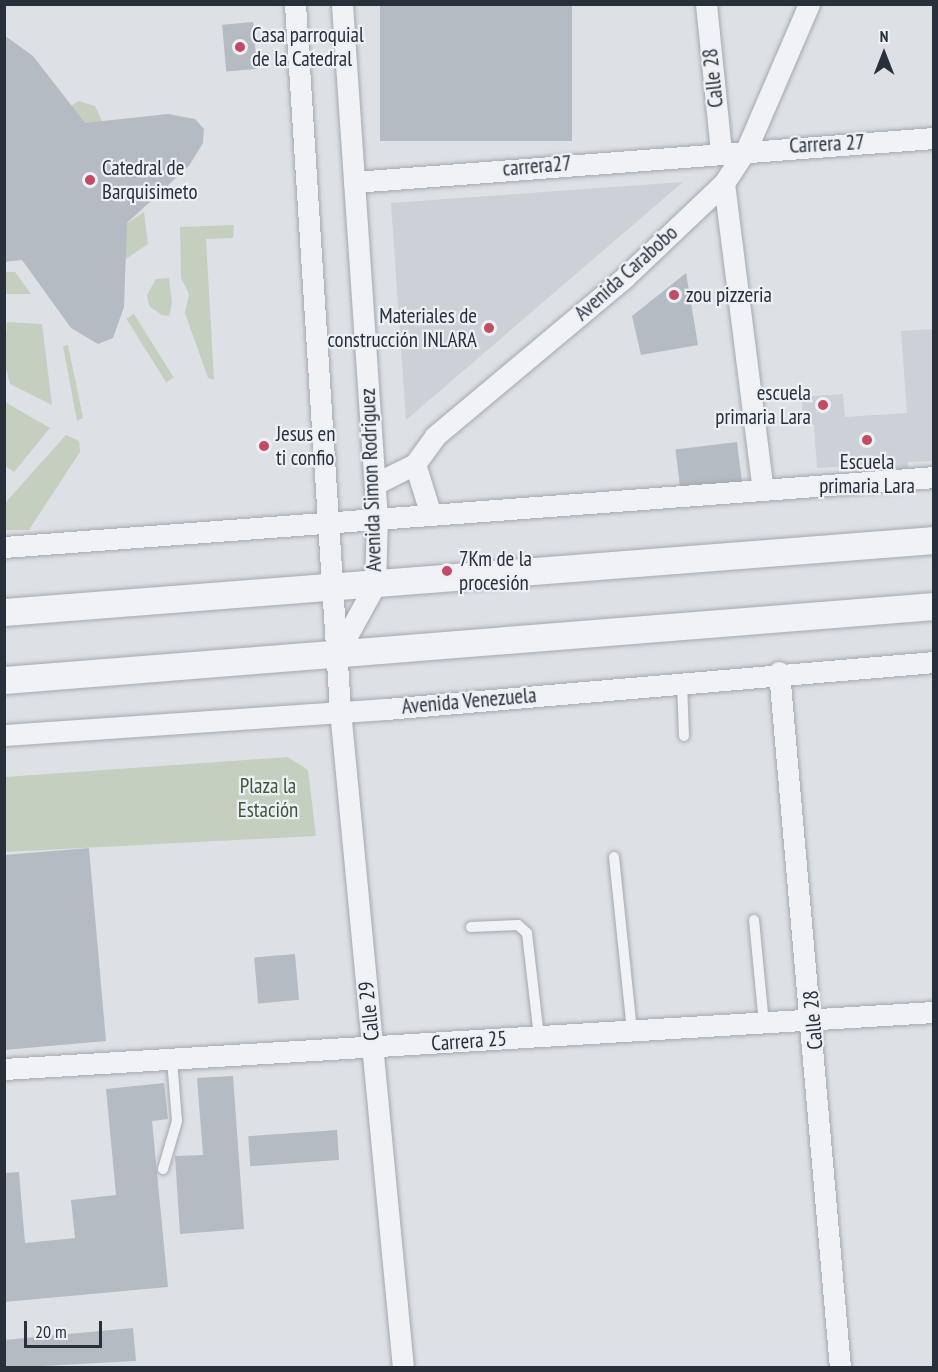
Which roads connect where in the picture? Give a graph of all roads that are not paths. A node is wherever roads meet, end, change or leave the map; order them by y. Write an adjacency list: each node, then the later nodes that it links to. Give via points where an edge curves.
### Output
1 (295, 4): 16 (street, Avenida Simon Rodriguez)
2 (342, 4): 8 (street, Avenida Simon Rodriguez)
3 (706, 4): 7 (street, Calle 28)
4 (809, 4): 6 (street, Avenida Carabobo)
5 (933, 138): 6 (street, Carrera 27)
6 (747, 148): 7 (street, Carrera 27); 9 (street, Avenida Carabobo)
7 (721, 151): 8 (street, carrera27)
8 (354, 182): 12 (street, Avenida Simon Rodriguez)
9 (724, 183): 10 (street, Avenida Carabobo, via 625,277 435,436); 13 (street)
10 (415, 464): 12 (street, Avenida Carabobo); 14 (street)
11 (933, 477): 13 (street)
12 (375, 484): 15 (street, Avenida Simon Rodriguez)
13 (763, 490): 14 (street)
14 (431, 514): 15 (street)
15 (377, 519): 16 (street); 19 (street, Avenida Simon Rodriguez)
16 (330, 524): 18 (street); 20 (street, Avenida Simon Rodriguez)
17 (933, 540): 19 (street)
18 (4, 547)
19 (375, 585): 20 (street); 25 (street, Avenida Simon Rodriguez)
20 (332, 588): 23 (street); 25 (street, Avenida Simon Rodriguez)
21 (933, 606): 22 (street)
22 (896, 609): 24 (street); 25 (street)
23 (4, 612)
24 (933, 618)
25 (337, 655): 28 (street); 30 (street, Calle 29)
26 (933, 662): 27 (street, Avenida Venezuela)
27 (779, 672): 29 (street, Avenida Venezuela); 37 (street, Calle 28)
28 (4, 680)
29 (682, 681): 30 (street, Avenida Venezuela); 32 (lane)
30 (340, 710): 31 (street, Avenida Venezuela); 41 (street, Calle 29)
31 (4, 735)
32 (684, 736)
33 (614, 857): 39 (lane)
34 (754, 920): 38 (lane)
35 (471, 927): 40 (lane, via 518,925 527,933)
36 (933, 1012): 37 (street, Carrera 25)
37 (813, 1019): 38 (street, Carrera 25); 46 (street, Calle 28)
38 (764, 1023): 39 (street, Carrera 25)
39 (632, 1031): 40 (street, Carrera 25)
40 (538, 1037): 41 (street, Carrera 25)
41 (372, 1047): 42 (street, Carrera 25); 45 (street, Calle 29)
42 (172, 1060): 43 (street, Carrera 25); 44 (lane, via 177,1121 164,1150)
43 (4, 1069)
44 (163, 1169)
45 (403, 1368)
46 (840, 1368)

